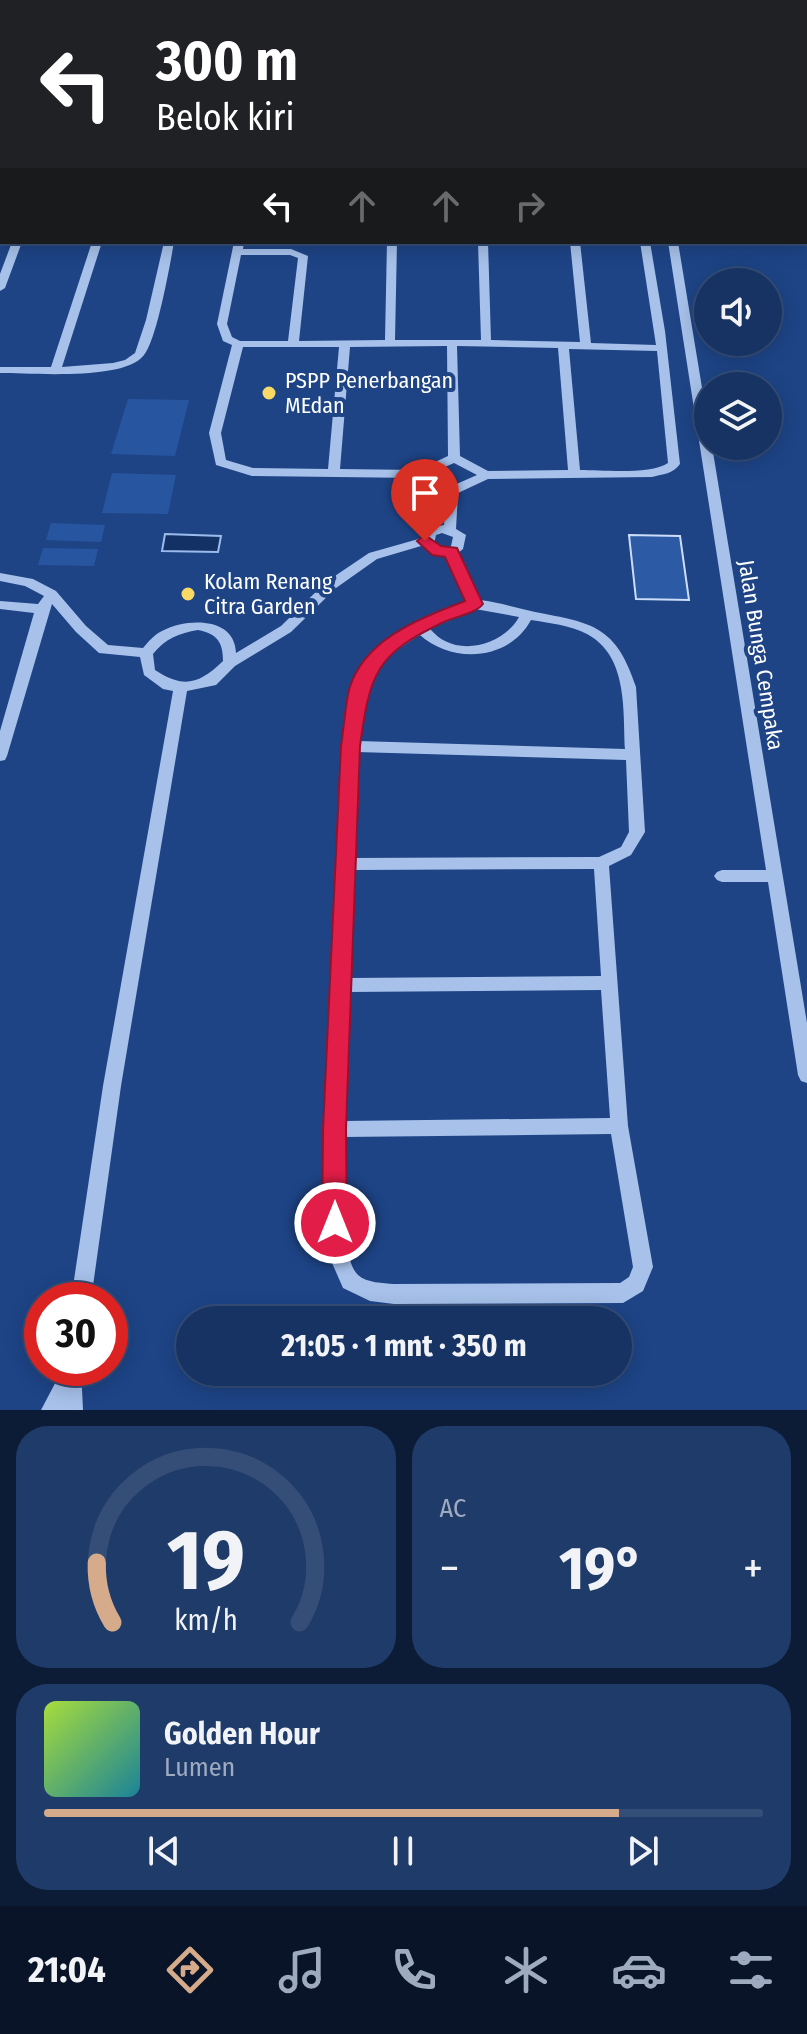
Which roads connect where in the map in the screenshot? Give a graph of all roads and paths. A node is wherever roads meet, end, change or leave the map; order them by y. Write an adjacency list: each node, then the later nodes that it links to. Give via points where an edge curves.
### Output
1 (16, 244): 10 (street)
2 (96, 244): 20 (street)
3 (168, 244): 20 (street, via 140,354 112,367)
4 (392, 244): 14 (street)
5 (483, 244): 12 (street)
6 (575, 244): 18 (street)
7 (645, 244): 19 (street)
8 (673, 244): 48 (street, Jalan Bunga Cempaka)
9 (238, 247): 13 (street, via 222,329); 15 (street, via 303,256)
10 (0, 288)
11 (452, 343): 12 (street); 14 (street); 22 (street)
12 (486, 343): 17 (street)
13 (238, 344): 15 (street); 23 (street, via 215,433 220,462 252,472)
14 (390, 344): 16 (street)
15 (293, 345): 16 (street)
16 (345, 345): 23 (street)
17 (563, 345): 18 (street); 24 (street)
18 (586, 346): 19 (street)
19 (662, 348): 24 (street, via 674,464 652,473)
20 (56, 368): 21 (street)
21 (0, 370)
22 (454, 458): 25 (street); 26 (street)
23 (334, 472): 25 (street)
24 (574, 473): 26 (street)
25 (420, 474): 27 (street)
26 (486, 475): 27 (street)
27 (452, 491): 28 (street)
28 (450, 529): 29 (street, via 430,532); 30 (street, via 462,540)
29 (425, 541): 30 (street, via 437,552); 39 (street, via 373,556 331,585 286,629)
30 (451, 551): 33 (street)
31 (0, 577): 32 (street, via 28,582)
32 (51, 594): 35 (street); 38 (street, via 104,650)
33 (475, 604): 36 (street); 37 (street)
34 (0, 605): 35 (street)
35 (42, 609): 41 (street)
36 (527, 615): 37 (street, via 511,639 487,647 442,645); 43 (street, via 569,621 610,641 629,687)
37 (421, 629): 42 (street, via 390,644 367,670)
38 (146, 653): 39 (street, via 166,631 200,625 227,638); 40 (street, via 149,672)
39 (230, 663): 40 (street, via 211,681)
40 (181, 687): 54 (street, via 107,1112)
41 (3, 730): 44 (street)
42 (350, 746): 43 (street); 46 (street)
43 (632, 755): 45 (street, via 637,832 626,851)
44 (0, 756)
45 (601, 863): 46 (street); 49 (street)
46 (345, 864): 50 (street)
47 (722, 876): 48 (street)
48 (773, 876): 51 (street, Jalan Bunga Cempaka)
49 (608, 983): 50 (street); 52 (street)
50 (341, 985): 53 (street)
51 (807, 1075)
52 (619, 1126): 53 (street); 53 (street, via 643,1267 636,1284 623,1293 394,1294 350,1281 338,1256)
53 (334, 1129)
54 (83, 1282)
55 (64, 1386): 57 (street)
56 (72, 1386): 58 (street)
57 (51, 1410)
58 (73, 1410)

